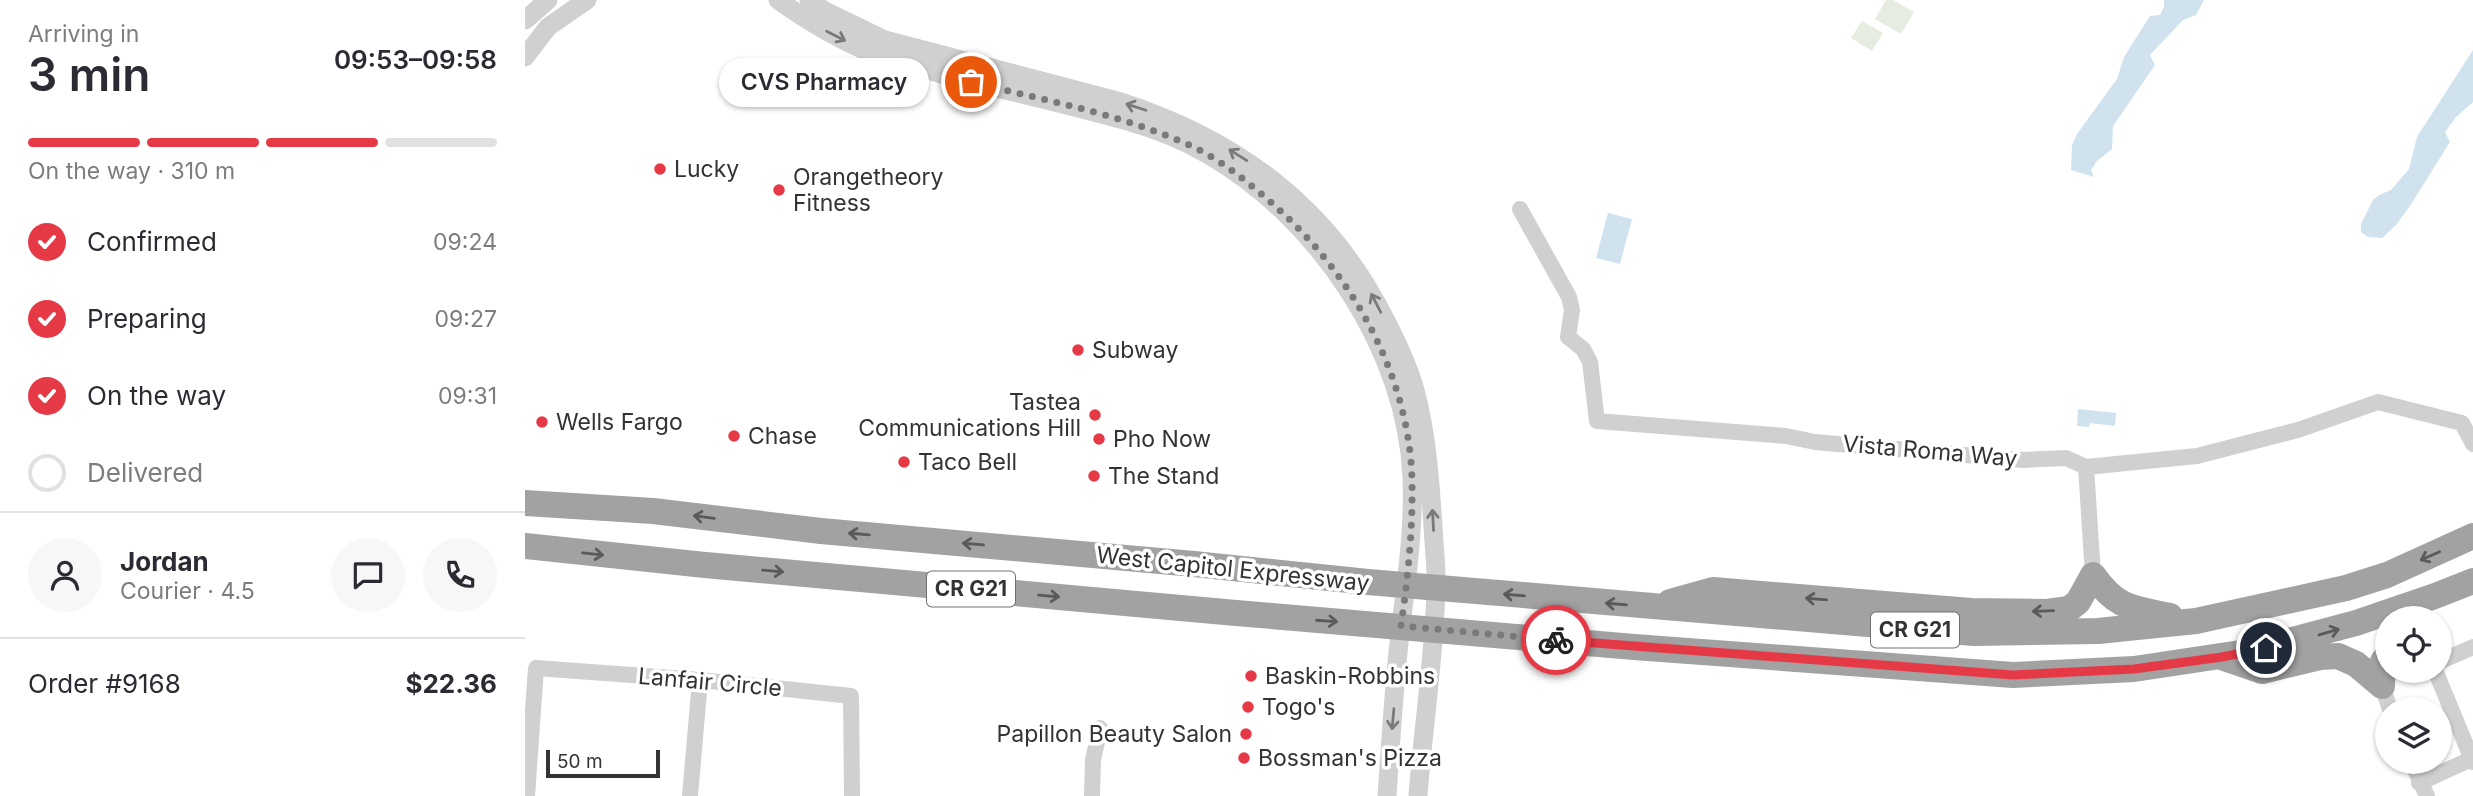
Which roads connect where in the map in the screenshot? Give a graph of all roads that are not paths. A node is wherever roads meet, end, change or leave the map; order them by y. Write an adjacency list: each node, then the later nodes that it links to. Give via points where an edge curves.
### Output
1 (548, 0): 5 (street)
2 (587, 0): 6 (street, via 548,27)
3 (778, 0): 15 (street, one-way to 15, via 879,56 1129,122 1190,145 1243,179 1300,228 1358,304 1398,398 1412,476)
4 (809, 0): 16 (street, one-way to 4, via 1430,474 1414,387 1371,292 1343,251 1276,181 1238,155 1156,113 885,40)
5 (525, 20)
6 (525, 57)
7 (1520, 209): 9 (street, Vista Roma Way, via 1569,297 1568,337 1590,362 1597,421 1919,452 2023,460 2066,458)
8 (2473, 444): 9 (street, Vista Roma Way, via 2462,423 2378,402 2298,430 2197,456)
9 (2086, 467): 13 (street)
10 (525, 503): 15 (highway, West Capitol Expressway / CR G21, one-way to 10, via 653,511)
11 (2473, 536): 20 (highway, West Capitol Expressway / CR G21, one-way to 20, via 2356,585)
12 (525, 547): 21 (highway, West Capitol Expressway / CR G21, one-way to 21)
13 (2093, 575): 19 (highway, one-way to 19, via 2069,609 2046,611 1971,611 1713,590); 20 (highway, via 2105,593 2124,606)
14 (2473, 580): 17 (highway, West Capitol Expressway / CR G21)
15 (1407, 586): 16 (highway, West Capitol Expressway / CR G21); 21 (street)
16 (1436, 588): 19 (highway, West Capitol Expressway / CR G21, one-way to 16); 22 (street)
17 (2435, 597): 18 (highway); 25 (highway, West Capitol Expressway / CR G21, one-way to 17, via 2304,639)
18 (2427, 606)
19 (1650, 607): 20 (highway, West Capitol Expressway / CR G21, via 1974,633 2098,631)
20 (2196, 621)
21 (1401, 626): 22 (highway, West Capitol Expressway / CR G21); 37 (street, one-way to 37)
22 (1433, 629): 25 (highway, West Capitol Expressway / CR G21, via 2013,675 2134,669); 38 (street)
23 (2473, 647): 24 (street)
24 (2452, 656)
25 (2222, 657): 28 (highway, via 2262,671 2338,656 2356,664)
26 (700, 680): 30 (street, Lanfair Circle, via 536,668); 34 (street); 35 (street, Lanfair Circle, via 851,696)
27 (2440, 683): 31 (street)
28 (2386, 697)
29 (1100, 728): 36 (street)
30 (528, 729): 33 (street)
31 (2472, 760): 32 (street)
32 (2423, 789)
33 (527, 796)
34 (690, 796)
35 (852, 796)
36 (1092, 796)
37 (1387, 796)
38 (1418, 796)

